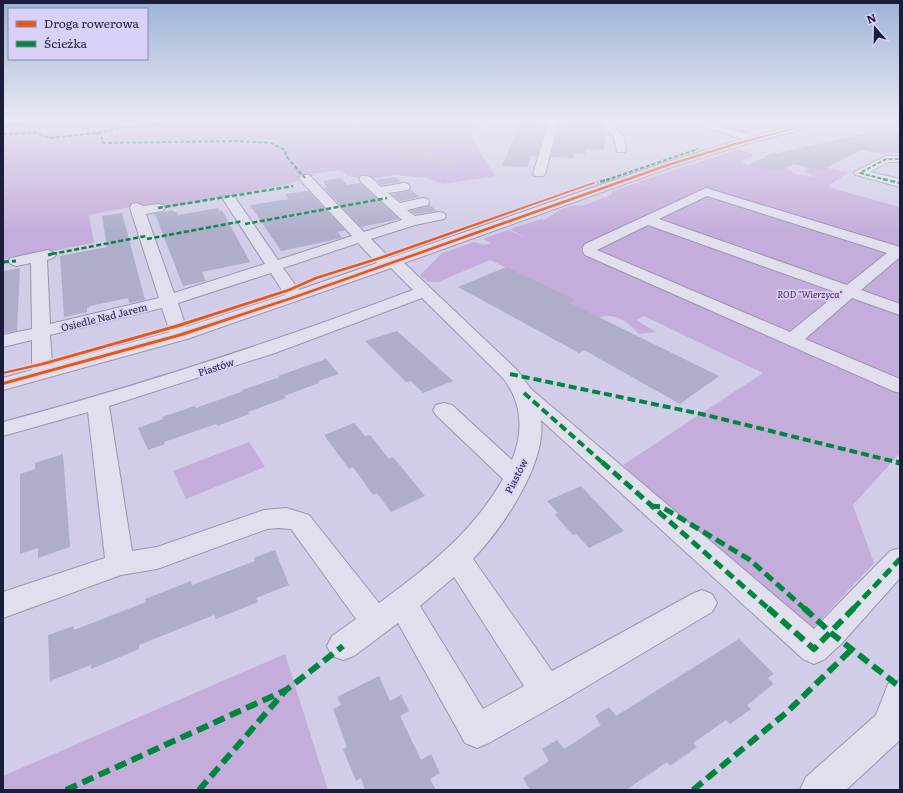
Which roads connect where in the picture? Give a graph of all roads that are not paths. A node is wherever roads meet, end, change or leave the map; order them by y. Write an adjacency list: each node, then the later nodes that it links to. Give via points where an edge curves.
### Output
1 (543, 158): 4 (street)
2 (690, 158): 20 (street)
3 (900, 159): 6 (street, via 886,159 860,173)
4 (538, 174)
5 (365, 179): 9 (street)
6 (900, 183)
7 (293, 186): 17 (street, via 308,180)
8 (404, 187): 9 (street)
9 (378, 191): 13 (street)
10 (250, 200): 21 (street, via 230,201)
11 (423, 202): 13 (street)
12 (158, 208): 25 (street, via 137,209)
13 (397, 208): 16 (street)
14 (439, 216): 16 (street, Osiedle Nad Jarem)
15 (648, 220): 18 (street, via 706,192); 23 (street); 29 (street, via 590,247 590,252)
16 (412, 222): 17 (street, Osiedle Nad Jarem)
17 (362, 239): 20 (street); 21 (street, Osiedle Nad Jarem)
18 (899, 252): 23 (street)
19 (16, 261): 27 (street, via 43,256 40,273)
20 (391, 263): 22 (street, Piastów); 24 (street)
21 (273, 268): 24 (street); 25 (street, Osiedle Nad Jarem)
22 (425, 291): 34 (street, Piastów, via 510,374); 35 (street, Piastów, via 250,356)
23 (850, 292): 26 (street); 29 (street)
24 (294, 298): 28 (street)
25 (168, 300): 27 (street, Osiedle Nad Jarem); 28 (street)
26 (900, 310)
27 (41, 332): 30 (street, Osiedle Nad Jarem); 31 (street)
28 (180, 336): 31 (street)
29 (792, 340): 33 (street)
30 (3, 341)
31 (42, 374): 32 (street)
32 (3, 384)
33 (900, 387)
34 (524, 393): 38 (street, Piastów, via 531,424 530,444); 40 (street, via 814,649)
35 (98, 403): 37 (street, Piastów); 41 (street)
36 (444, 410): 38 (street)
37 (3, 429)
38 (517, 478): 39 (street, Piastów, via 478,535)
39 (457, 558): 42 (street, Piastów); 47 (street)
40 (900, 559)
41 (120, 564): 44 (street); 45 (street, via 157,558 264,520 289,518 300,522)
42 (402, 603): 45 (street, Piastów); 47 (street, via 477,731)
43 (702, 603): 47 (street)
44 (3, 605)
45 (376, 622): 46 (street, Piastów)
46 (343, 646)
47 (547, 692)
48 (900, 696): 49 (street, via 888,727)
49 (819, 790)

